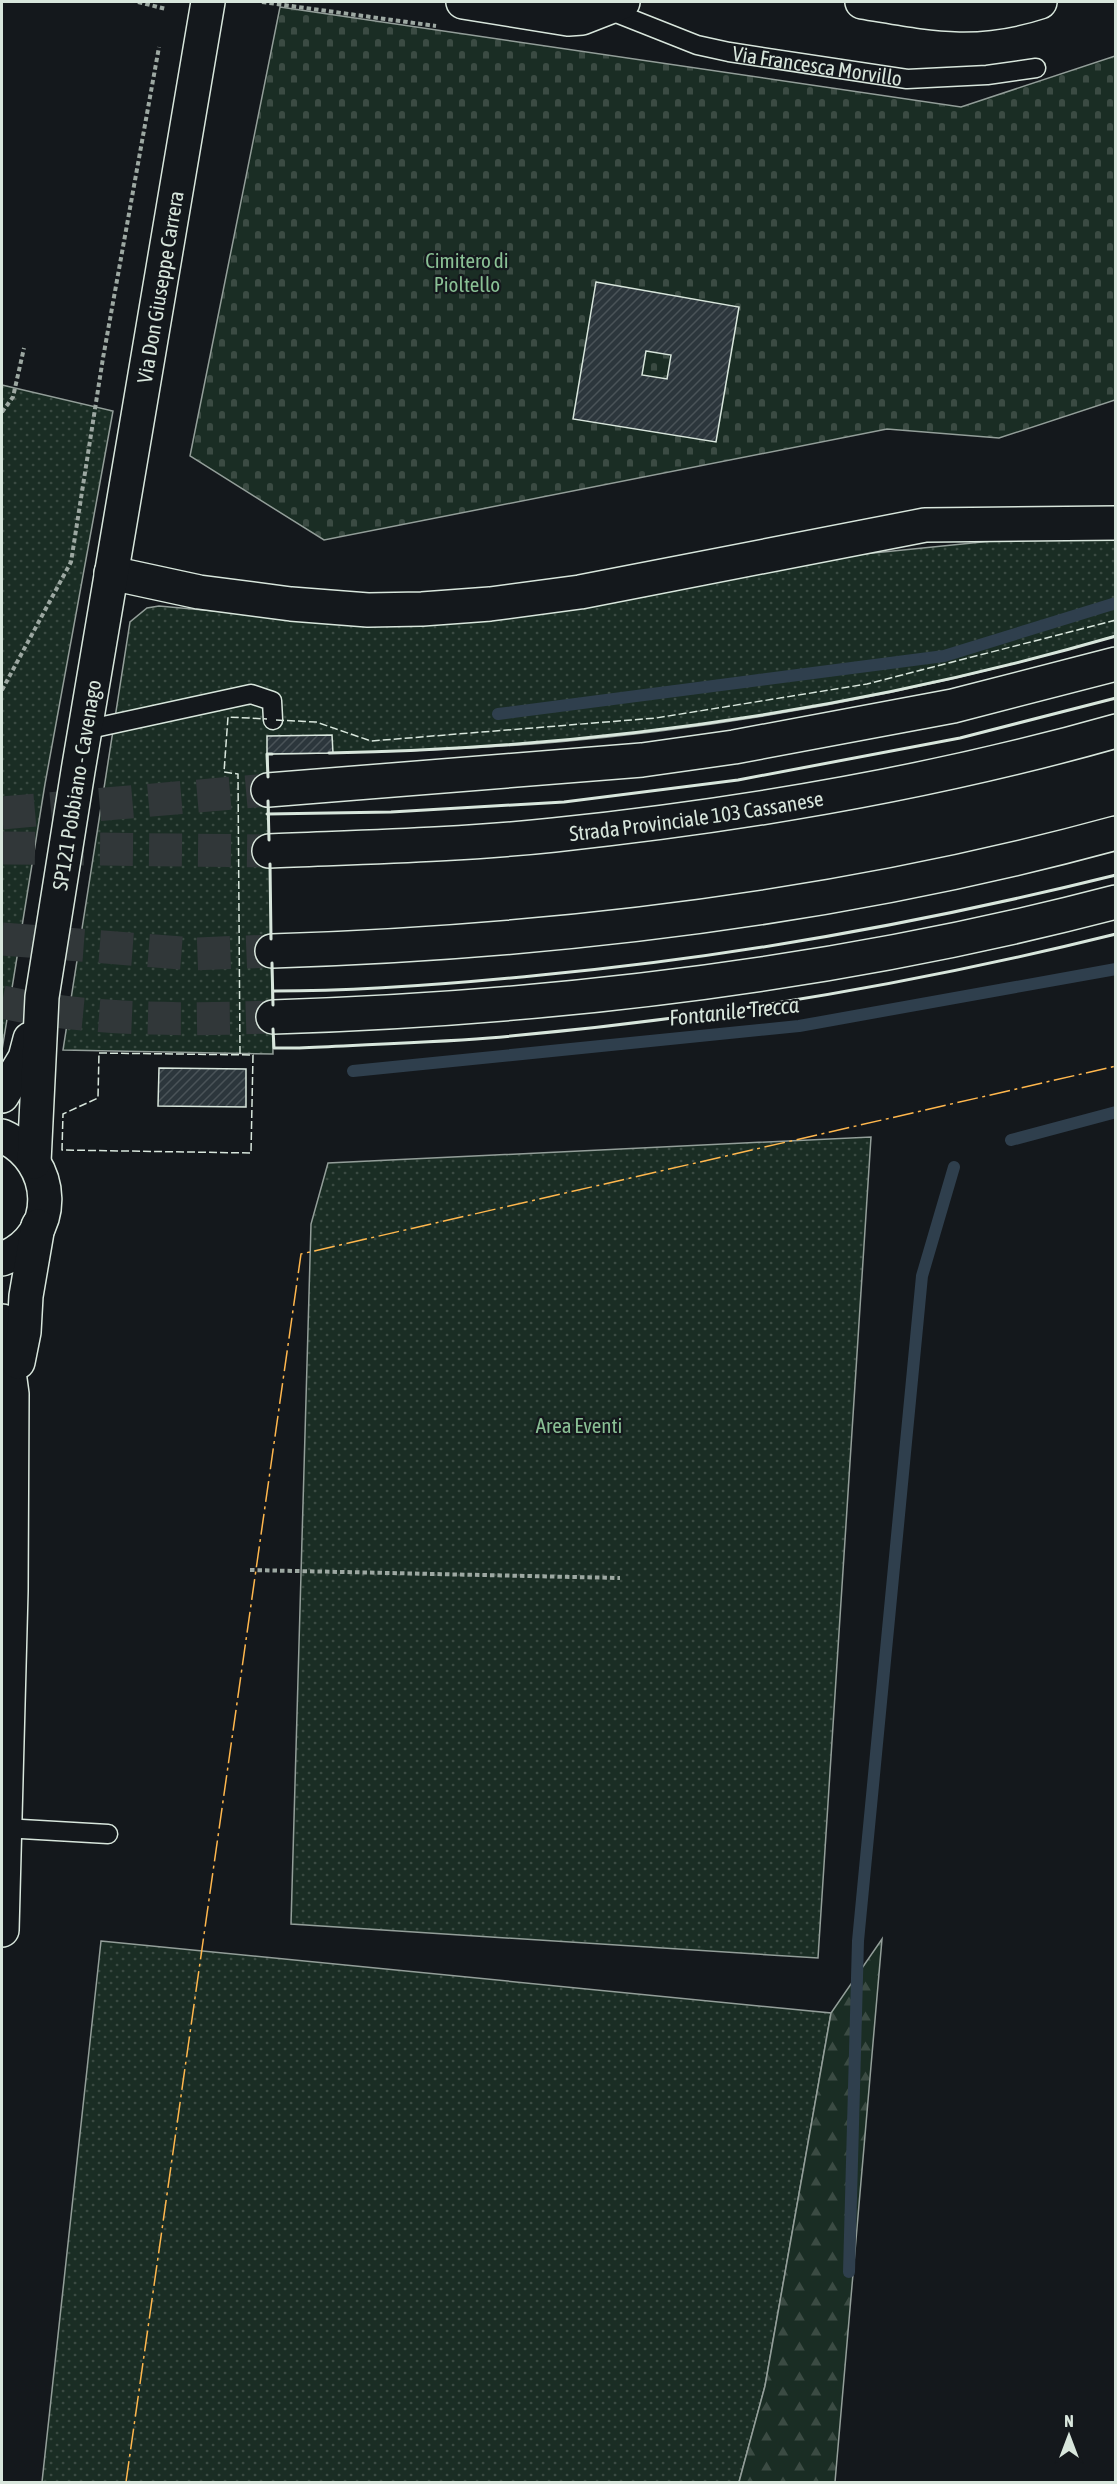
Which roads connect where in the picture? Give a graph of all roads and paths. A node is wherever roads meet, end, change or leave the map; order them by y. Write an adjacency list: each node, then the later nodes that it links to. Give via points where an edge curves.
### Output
1 (138, 2): 8 (path)
2 (168, 2): 8 (path)
3 (208, 2): 16 (main road, Via Don Giuseppe Carrera)
4 (262, 2): 9 (path)
5 (862, 2): 6 (main road, via 959,16 1006,12)
6 (1040, 2)
7 (615, 5): 9 (main road, Via Francesca Morvillo, via 582,18 568,19); 12 (lane, Via Francesca Morvillo, via 661,32 704,46 907,79)
8 (166, 9): 10 (path)
9 (455, 15)
10 (164, 21)
11 (160, 44): 18 (path, via 103,358 71,562)
12 (1036, 68)
13 (24, 348): 14 (path, via 13,396)
14 (2, 412)
15 (1116, 523): 16 (main road, via 925,525 580,592 422,609 368,610 291,604 199,592)
16 (111, 573): 20 (main road, SP121 Pobbiano - Cavenago)
17 (1116, 664): 22 (main road, via 953,706 734,747 642,760)
18 (2, 690)
19 (273, 720): 20 (lane, via 272,701 251,694)
20 (85, 730): 27 (main road, SP121 Pobbiano - Cavenago)
21 (1116, 731): 24 (main road, Strada Provinciale 103 Cassanese, via 960,770 706,816 554,835)
22 (268, 790)
23 (1116, 833): 26 (main road, via 991,864 751,908 535,936)
24 (269, 851)
25 (1116, 902): 28 (main road, via 897,950 679,986 459,1008)
26 (272, 951)
27 (42, 997): 29 (main road, SP121 Pobbiano - Cavenago, via 25,1058); 31 (main road, SP121 Pobbiano - Cavenago)
28 (273, 1017)
29 (2, 1096)
30 (2, 1136): 31 (main road, SP121 Pobbiano - Cavenago, via 21,1147)
31 (34, 1162): 32 (main road, SP121 Pobbiano - Cavenago, via 45,1193)
32 (38, 1226): 33 (main road, SP121 Pobbiano - Cavenago, via 27,1242); 35 (main road, SP121 Pobbiano - Cavenago)
33 (2, 1259)
34 (2, 1321): 35 (main road, SP121 Pobbiano - Cavenago)
35 (12, 1394): 38 (main road, SP121 Pobbiano - Cavenago)
36 (250, 1570): 37 (path)
37 (620, 1578)
38 (6, 1601): 39 (main road, SP121 Pobbiano - Cavenago)
39 (3, 1828): 40 (lane); 41 (main road, SP121 Pobbiano - Cavenago)
40 (108, 1834)
41 (2, 1930)

